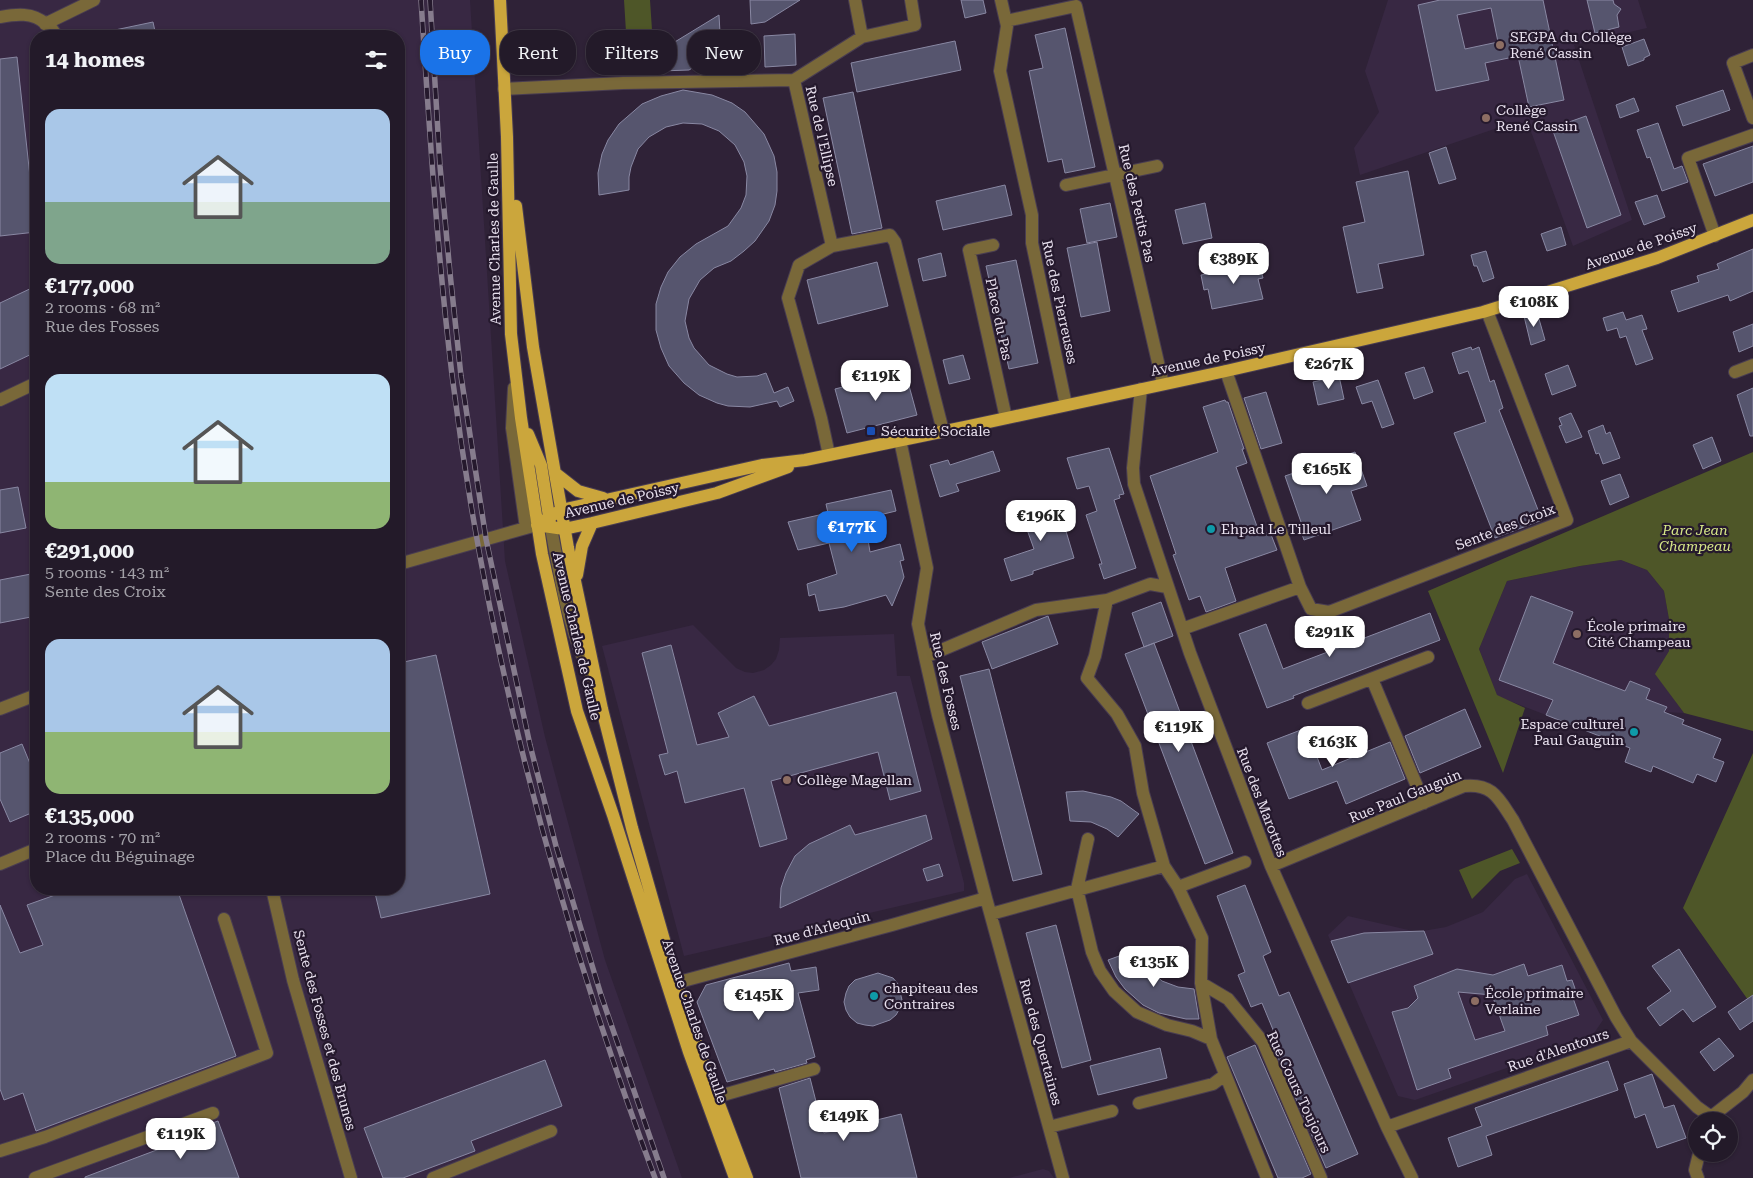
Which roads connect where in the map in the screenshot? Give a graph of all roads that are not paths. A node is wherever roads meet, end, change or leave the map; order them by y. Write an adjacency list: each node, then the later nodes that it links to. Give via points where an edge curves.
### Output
1 (94, 0): 8 (street)
2 (500, 0): 13 (main road, Avenue Charles de Gaulle)
3 (856, 0): 10 (street)
4 (911, 0): 10 (street, via 915,25)
5 (1001, 0): 7 (street)
6 (0, 17): 8 (street, via 15,14 38,17)
7 (1006, 21): 18 (street, Rue des Petits Pas, via 1076,6); 33 (street, Rue des Pierreuses, via 1000,71 1032,215 1032,243)
8 (46, 24): 9 (street)
9 (53, 30)
10 (862, 37): 12 (street)
11 (1753, 55): 14 (street, via 1733,63)
12 (794, 80): 13 (street, Rue de l'Ellipse); 23 (street, Rue de l'Ellipse)
13 (504, 88): 16 (main road, Avenue Charles de Gaulle)
14 (1753, 118)
15 (1753, 135): 21 (street, via 1688,158)
16 (507, 137): 26 (main road, Avenue Charles de Gaulle, via 509,312); 40 (main road, Avenue Charles de Gaulle, via 533,347)
17 (1156, 166): 18 (street)
18 (1116, 175): 19 (street); 29 (street, Rue des Petits Pas)
19 (1066, 185)
20 (1753, 220): 21 (main road, Avenue de Poissy)
21 (1715, 236): 24 (main road, Avenue de Poissy, via 1624,269)
22 (993, 245): 35 (street, Place du Pas, via 969,250)
23 (832, 246): 36 (street, via 890,236 895,242); 38 (street, via 798,265 788,298)
24 (1487, 311): 27 (main road, Avenue de Poissy); 49 (street, Sente des Croix, via 1567,520 1329,612 1311,609)
25 (1753, 365): 28 (street)
26 (515, 368): 34 (main road, Avenue Charles de Gaulle); 45 (street, via 512,428)
27 (1226, 371): 29 (main road, Avenue de Poissy); 49 (street)
28 (1735, 372)
29 (1163, 384): 31 (main road, Avenue de Poissy)
30 (30, 386): 32 (street)
31 (1141, 389): 33 (main road, Avenue de Poissy); 48 (street, Rue des Marottes, via 1132,468 1134,484)
32 (0, 400)
33 (1066, 405): 35 (main road, Avenue de Poissy)
34 (521, 418): 44 (main road, via 540,461); 45 (main road, Avenue Charles de Gaulle)
35 (1006, 418): 36 (main road, Avenue de Poissy)
36 (943, 431): 37 (main road, Avenue de Poissy)
37 (900, 440): 38 (main road, Avenue de Poissy); 52 (street, Rue des Fosses, via 927,568 918,624)
38 (829, 455): 39 (main road, Avenue de Poissy)
39 (805, 460): 41 (main road, Avenue de Poissy, via 762,465); 43 (main road, Avenue de Poissy, via 717,493)
40 (554, 473): 41 (main road, via 578,492); 42 (main road, Avenue Charles de Gaulle)
41 (608, 499): 42 (main road, Avenue de Poissy)
42 (561, 510): 44 (main road, Avenue Charles de Gaulle); 44 (main road, Avenue de Poissy)
43 (592, 523): 44 (main road, Avenue de Poissy); 47 (main road, via 582,546)
44 (555, 524): 45 (main road, Avenue de Poissy); 47 (main road, Avenue Charles de Gaulle); 55 (street, via 570,619)
45 (532, 527): 46 (street); 73 (main road, Avenue Charles de Gaulle, via 578,711)
46 (405, 562)
47 (576, 583): 55 (main road, Avenue Charles de Gaulle)
48 (1167, 587): 50 (street, via 1150,584); 51 (street, Rue des Marottes)
49 (1300, 588): 51 (street)
50 (1107, 600): 52 (street, via 1036,610); 64 (street, via 1087,678 1117,714 1135,746 1143,792)
51 (1182, 629): 65 (street, Rue des Marottes)
52 (925, 657): 69 (street, Rue des Fosses)
53 (1428, 658): 54 (street)
54 (1372, 678): 57 (street); 59 (street)
55 (596, 686): 73 (main road, Avenue Charles de Gaulle)
56 (30, 697): 58 (street)
57 (1308, 703)
58 (0, 709)
59 (1424, 803): 65 (street, Rue Paul Gauguin); 75 (street, Rue Paul Gauguin, via 1464,786 1475,785 1491,790 1498,797)
60 (1088, 839): 67 (street)
61 (30, 852): 63 (street)
62 (1245, 862): 66 (street)
63 (0, 864)
64 (1164, 866): 66 (street); 67 (street)
65 (1270, 866): 86 (street, Rue des Marottes)
66 (1178, 887): 72 (street, via 1202,938)
67 (1077, 889): 70 (street); 74 (street, via 1092,952 1114,991 1137,1012 1167,1026)
68 (273, 895): 91 (street, Sente des Fosses et des Brunes, via 293,980)
69 (986, 898): 70 (street, Rue des Quertaines); 73 (street, Rue d'Arlequin)
70 (991, 914): 85 (street, Rue des Quertaines)
71 (224, 919): 88 (street, via 267,1053)
72 (1201, 983): 74 (street); 97 (street, Rue Cours Toujours, via 1228,999 1262,1042)
73 (671, 984): 79 (main road, Avenue Charles de Gaulle); 93 (main road, Avenue Charles de Gaulle, via 689,1052)
74 (1211, 1039): 77 (street)
75 (1631, 1040): 82 (street, Rue d'Alentours); 86 (street, Rue d'Alentours)
76 (814, 1069): 79 (street)
77 (1223, 1070): 80 (street, via 1213,1084); 96 (street)
78 (1753, 1080): 83 (street)
79 (716, 1097): 94 (main road, Avenue Charles de Gaulle)
80 (1139, 1103)
81 (1112, 1110): 85 (street)
82 (1702, 1112)
83 (1719, 1112)
84 (213, 1114): 90 (street)
85 (1049, 1127): 95 (street, Rue des Quertaines)
86 (1387, 1127): 98 (street, Rue des Marottes)
87 (551, 1131): 92 (street)
88 (0, 1151)
89 (1698, 1162): 99 (street)
90 (35, 1178)
91 (351, 1178)
92 (433, 1178)
93 (736, 1178)
94 (747, 1178)
95 (1063, 1178)
96 (1265, 1178)
97 (1321, 1178)
98 (1412, 1178)
99 (1698, 1178)

